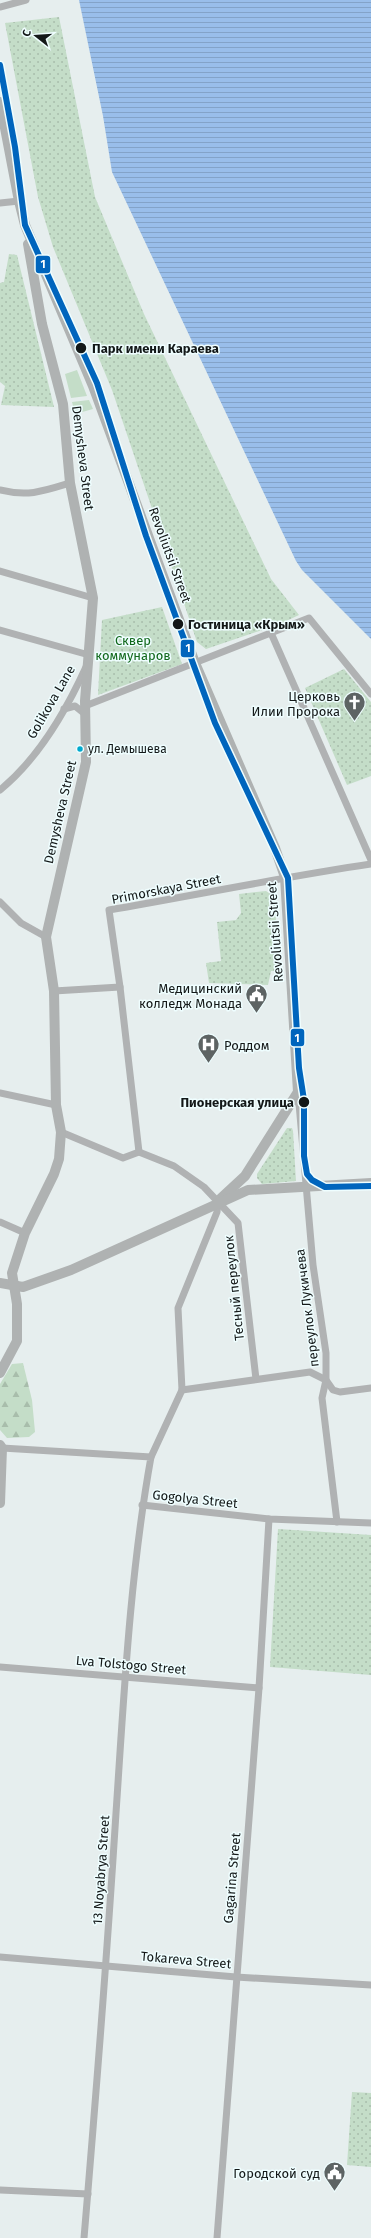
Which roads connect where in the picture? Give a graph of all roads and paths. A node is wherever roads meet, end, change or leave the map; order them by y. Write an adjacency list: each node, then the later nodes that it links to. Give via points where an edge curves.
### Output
1 (26, 0): 2 (street)
2 (0, 7)
3 (0, 102): 4 (street, Revoliutsii Street)
4 (18, 201): 5 (street); 6 (street, Revoliutsii Street)
5 (0, 203)
6 (25, 224): 7 (street, Demysheva Street, via 42,324 63,404); 14 (street, Revoliutsii Street, via 93,386)
7 (70, 483): 8 (street, via 38,493 15,494); 10 (street, Demysheva Street)
8 (0, 490)
9 (0, 571): 10 (street)
10 (93, 598): 13 (street, Demysheva Street)
11 (0, 630): 13 (street)
12 (271, 633): 14 (street); 15 (street, via 309,618); 19 (street)
13 (89, 658): 16 (street, Golikova Lane); 17 (street, Demysheva Street)
14 (196, 663): 17 (street); 21 (street, Revoliutsii Street)
15 (371, 694)
16 (64, 709): 17 (street, via 75,706); 18 (street, Golikova Lane, via 44,741 10,782)
17 (85, 710): 23 (street, Demysheva Street, via 86,762)
18 (0, 790)
19 (371, 860)
20 (371, 864): 21 (street, Primorskaya Street)
21 (285, 877): 24 (street, Primorskaya Street, via 109,910); 26 (street, Revoliutsii Street)
22 (0, 902): 23 (street, via 21,923)
23 (46, 937): 25 (street, Demysheva Street)
24 (120, 987): 25 (street); 30 (street, Primorskaya Street)
25 (54, 990): 28 (street, Demysheva Street)
26 (298, 1092): 31 (street); 33 (street, переулок Лукичева)
27 (0, 1093): 28 (street)
28 (56, 1105): 29 (street, Demysheva Street)
29 (61, 1132): 30 (street, via 123,1158); 37 (street, Demysheva Street, via 59,1159 54,1174)
30 (139, 1152): 35 (street, Тесный переулок, via 174,1166 204,1187)
31 (245, 1176): 34 (street); 35 (street)
32 (371, 1183): 33 (street)
33 (305, 1186): 34 (street); 42 (street, переулок Лукичева, via 326,1353)
34 (248, 1190): 35 (street)
35 (218, 1201): 39 (street, via 71,1270 23,1287); 41 (street, Тесный переулок, via 238,1223); 44 (street, via 217,1212 178,1308)
36 (0, 1222): 37 (street)
37 (25, 1233): 39 (street, Demysheva Street, via 12,1273)
38 (0, 1283): 39 (street)
39 (15, 1287): 40 (street, Demysheva Street, via 17,1341)
40 (0, 1373)
41 (256, 1379): 42 (street, via 310,1372); 44 (street)
42 (326, 1380): 43 (street, via 333,1390 340,1392); 50 (street, переулок Лукичева, via 322,1398)
43 (371, 1388)
44 (182, 1390): 46 (street, Gogolya Street)
45 (1, 1446): 46 (street); 47 (street)
46 (151, 1457): 48 (street, Gogolya Street)
47 (0, 1503)
48 (142, 1505): 49 (street, Gogolya Street); 53 (street, 13 Noyabrya Street)
49 (269, 1519): 50 (street, Gogolya Street); 54 (street, Gagarina Street)
50 (337, 1522): 51 (street, Gogolya Street)
51 (371, 1523)
52 (0, 1668): 53 (street, Lva Tolstogo Street)
53 (126, 1676): 54 (street, Lva Tolstogo Street); 56 (street, 13 Noyabrya Street)
54 (259, 1688): 57 (street, Gagarina Street)
55 (0, 1957): 56 (street, Tokareva Street)
56 (106, 1966): 57 (street, Tokareva Street); 60 (street, 13 Noyabrya Street)
57 (236, 1977): 58 (street, Tokareva Street); 62 (street, Gagarina Street)
58 (371, 1985)
59 (0, 2190): 60 (street)
60 (88, 2194): 61 (street, 13 Noyabrya Street)
61 (84, 2238)
62 (217, 2238)

